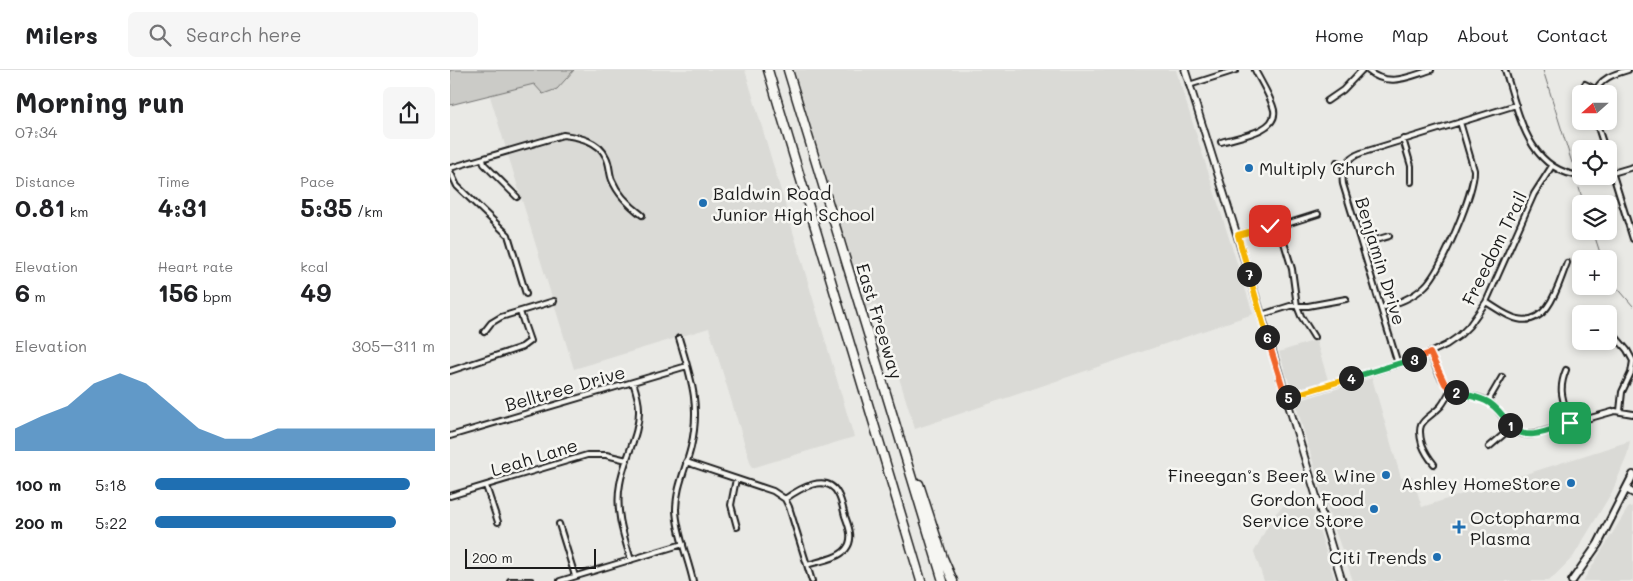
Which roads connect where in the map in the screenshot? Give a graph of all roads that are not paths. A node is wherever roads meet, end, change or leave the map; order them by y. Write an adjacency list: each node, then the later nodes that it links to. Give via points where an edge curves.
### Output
1 (768, 70): 91 (highway, East Freeway)
2 (788, 70): 51 (highway, East Freeway)
3 (1185, 70): 11 (main road)
4 (1236, 70): 11 (street)
5 (1256, 70): 17 (street, via 1273,107 1272,121 1262,129)
6 (1362, 70): 13 (street)
7 (1367, 70): 8 (street, via 1389,81)
8 (1431, 70)
9 (1506, 70): 14 (street)
10 (1628, 70): 12 (street, via 1610,76)
11 (1189, 85): 33 (main road)
12 (1598, 85)
13 (1327, 101)
14 (1516, 105): 15 (street); 21 (street, via 1527,137)
15 (1460, 122): 16 (street); 43 (street, via 1474,178 1440,265 1422,289 1411,297)
16 (1403, 139): 20 (street, via 1356,155); 26 (street, via 1411,166)
17 (1221, 142)
18 (482, 159): 23 (street); 28 (street); 30 (street, via 563,135 585,139 606,155 612,181)
19 (1337, 162): 20 (street)
20 (1345, 165): 36 (street, Benjamin Drive, via 1343,184)
21 (1552, 166): 25 (street); 41 (street, Freedom Trail, via 1534,194)
22 (1633, 167): 24 (street)
23 (450, 170): 38 (street, via 457,186 508,235)
24 (1617, 172)
25 (1572, 174)
26 (1411, 182)
27 (1614, 185): 32 (street)
28 (517, 197)
29 (1318, 214): 31 (street)
30 (642, 216)
31 (1279, 226): 33 (street); 42 (street, via 1292,269)
32 (1631, 229): 35 (street)
33 (1238, 235): 45 (main road)
34 (1389, 236): 36 (street)
35 (1633, 239)
36 (1362, 244): 43 (street, Benjamin Drive)
37 (1567, 263): 41 (street, via 1549,306 1538,317 1527,320 1515,318)
38 (526, 294)
39 (1346, 299): 42 (street)
40 (554, 301): 44 (street)
41 (1486, 302): 50 (street, Freedom Trail, via 1469,326)
42 (1297, 306): 45 (street); 47 (street)
43 (1381, 308): 52 (street, Benjamin Drive)
44 (520, 312): 46 (street, via 496,320); 55 (street, via 530,341 522,347)
45 (1261, 315): 59 (main road)
46 (484, 332)
47 (1314, 337)
48 (679, 338): 53 (street)
49 (1617, 338): 61 (street, via 1633,361 1622,392)
50 (1430, 353): 52 (street, Freedom Trail); 58 (street)
51 (876, 359): 92 (highway, East Freeway); 93 (highway)
52 (1398, 364): 59 (street, Freedom Trail)
53 (687, 366): 57 (street, Belltree Drive); 70 (street, via 696,412)
54 (1566, 370): 64 (street, via 1561,388)
55 (450, 371)
56 (1502, 377): 60 (street)
57 (633, 382): 67 (street, Belltree Drive); 69 (street, via 639,407 638,422)
58 (1451, 390): 60 (street); 65 (street, via 1439,408)
59 (1286, 398): 94 (main road)
60 (1488, 401): 66 (street)
61 (1620, 411): 62 (street); 64 (street)
62 (1633, 414)
63 (1415, 422): 65 (street)
64 (1570, 423): 66 (street, via 1529,435)
65 (1421, 425): 71 (street, via 1424,450)
66 (1511, 428): 68 (street)
67 (450, 436)
68 (1489, 447)
69 (627, 460): 74 (street, Leah Lane, via 587,455); 83 (street, via 620,482 618,511)
70 (686, 462): 73 (street); 82 (street, via 676,510)
71 (1434, 464)
72 (1633, 475): 75 (main road)
73 (736, 479): 78 (street, via 773,491); 81 (street, via 731,505)
74 (486, 486): 77 (street, Leah Lane); 79 (street)
75 (1626, 489): 76 (main road); 95 (main road, via 1591,556)
76 (1633, 493)
77 (450, 496)
78 (785, 499): 84 (street); 84 (street, via 818,483 831,486 839,496 850,532 849,545 838,555)
79 (498, 522)
80 (559, 524): 85 (street)
81 (737, 526)
82 (683, 544): 83 (street); 89 (street)
83 (631, 560): 85 (street)
84 (807, 565): 90 (street)
85 (575, 576): 88 (street)
86 (510, 581): 87 (street)
87 (531, 581)
88 (560, 581)
89 (693, 581)
90 (812, 581)
91 (921, 581)
92 (943, 581)
93 (953, 581)
94 (1342, 581)
95 (1572, 581)

